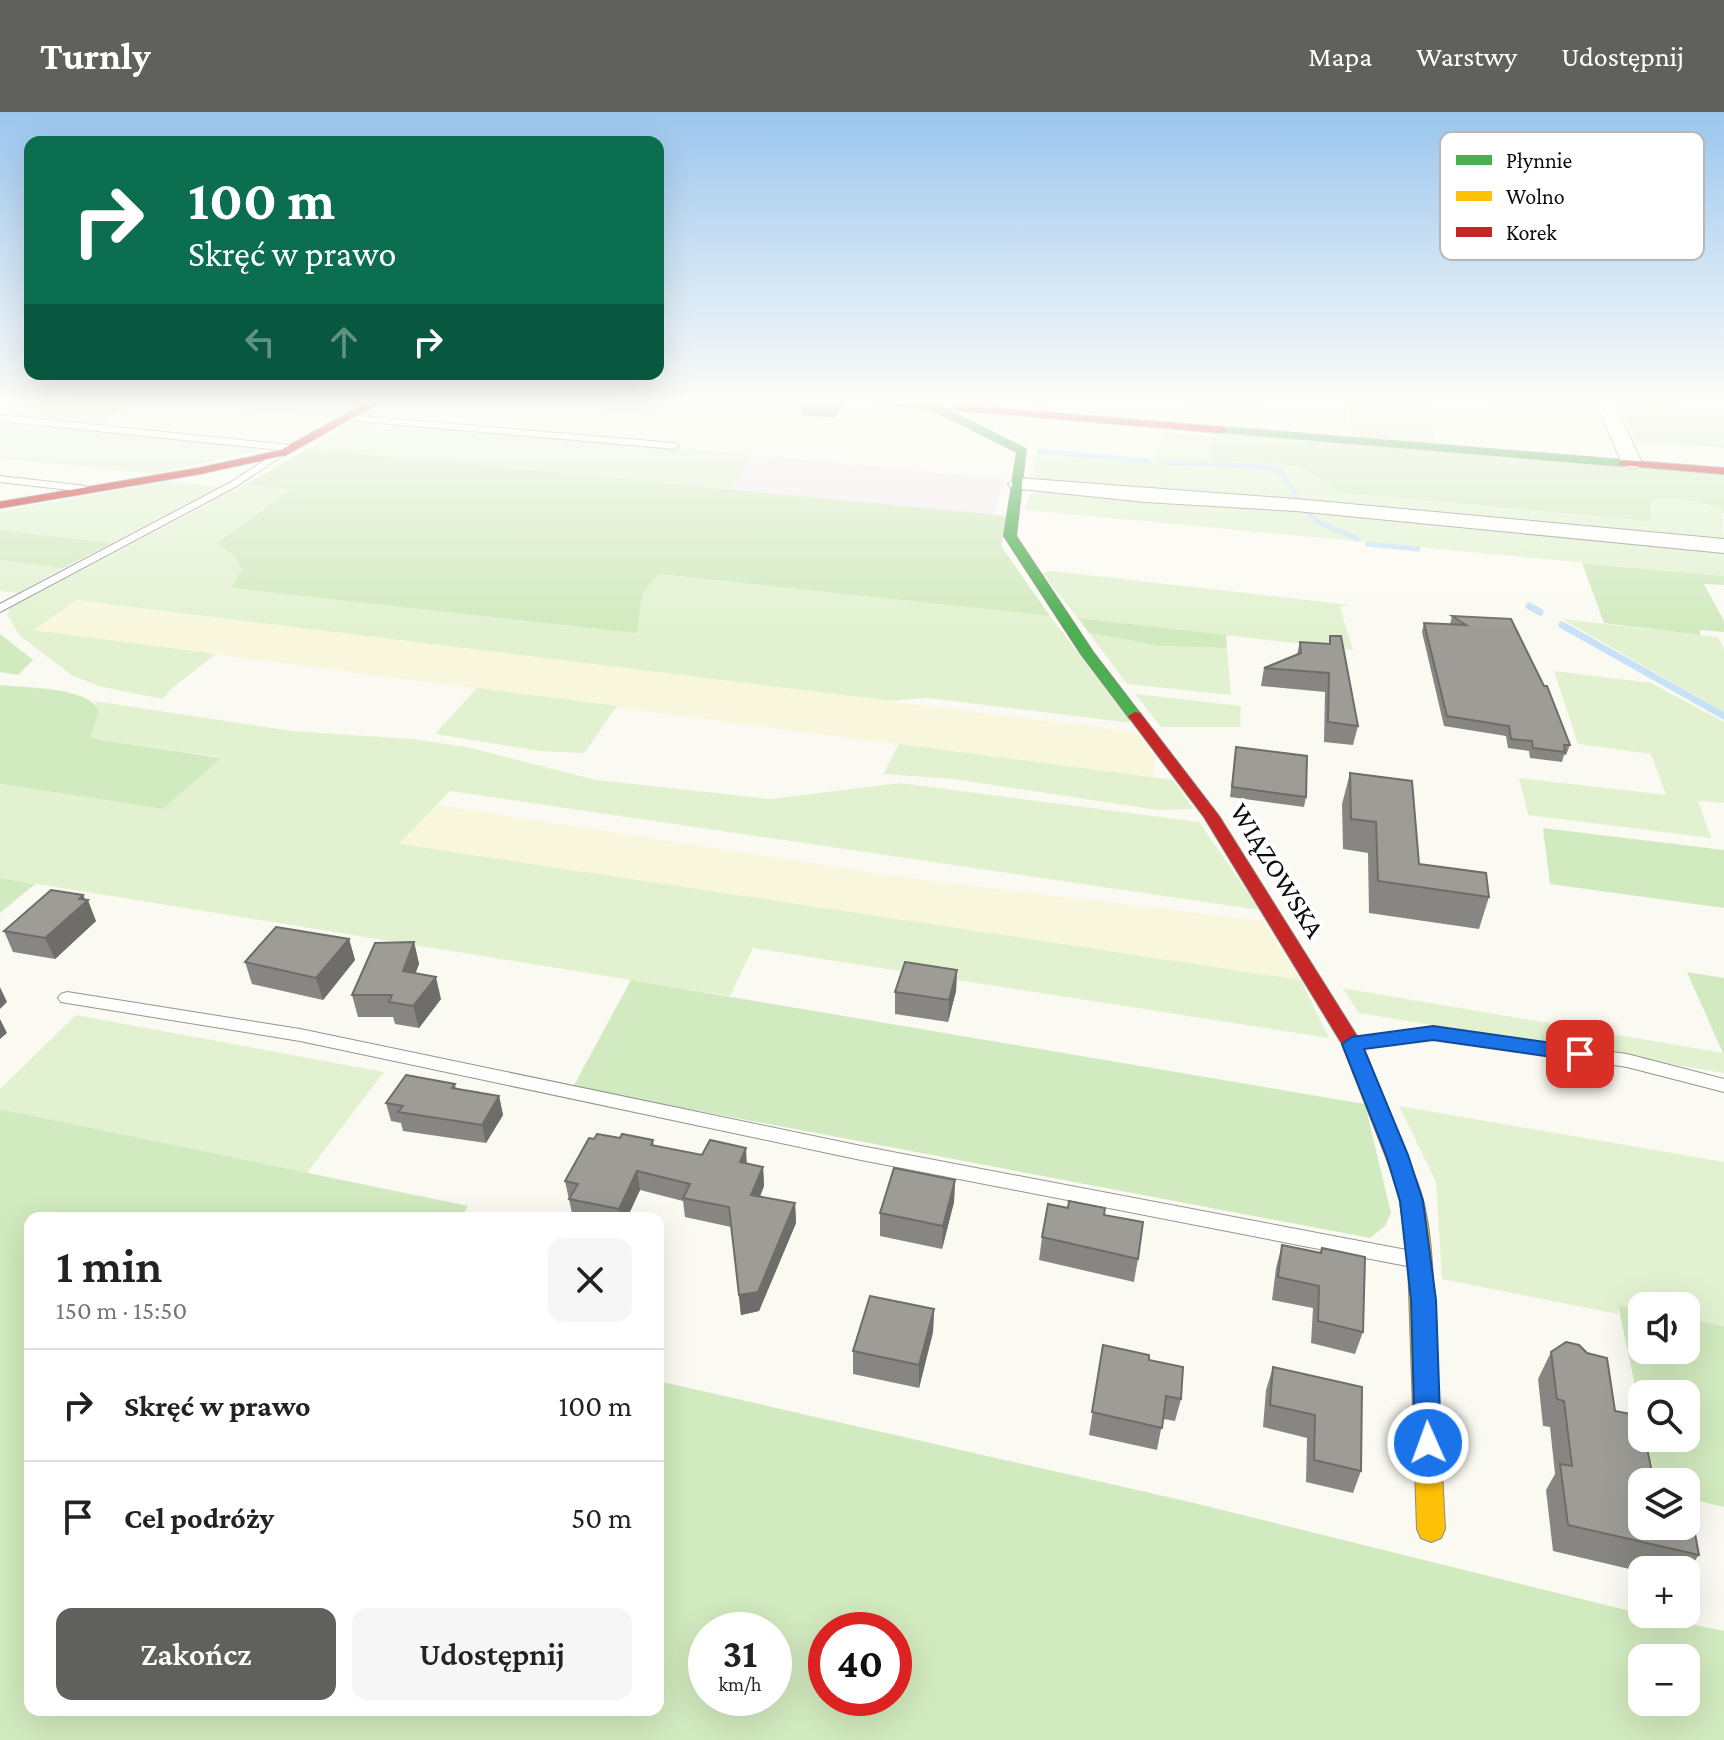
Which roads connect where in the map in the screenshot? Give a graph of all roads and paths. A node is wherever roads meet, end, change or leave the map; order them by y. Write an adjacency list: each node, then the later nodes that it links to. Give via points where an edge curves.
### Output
1 (161, 476): 6 (street)
2 (246, 476): 9 (lane)
3 (1019, 476): 5 (street, WIĄZOWSKA)
4 (0, 479): 6 (lane)
5 (1018, 484): 8 (street); 11 (street, WIĄZOWSKA, via 1010,536 1023,560 1211,816)
6 (93, 490): 7 (street)
7 (0, 505)
8 (1724, 546)
9 (0, 609)
10 (67, 998): 13 (lane, via 300,1035 861,1153)
11 (1352, 1044): 12 (lane, via 1433,1033 1461,1035 1681,1073); 13 (street, WIĄZOWSKA, via 1397,1155)
12 (1724, 1086)
13 (1420, 1260): 14 (street, WIĄZOWSKA)
14 (1431, 1529)

